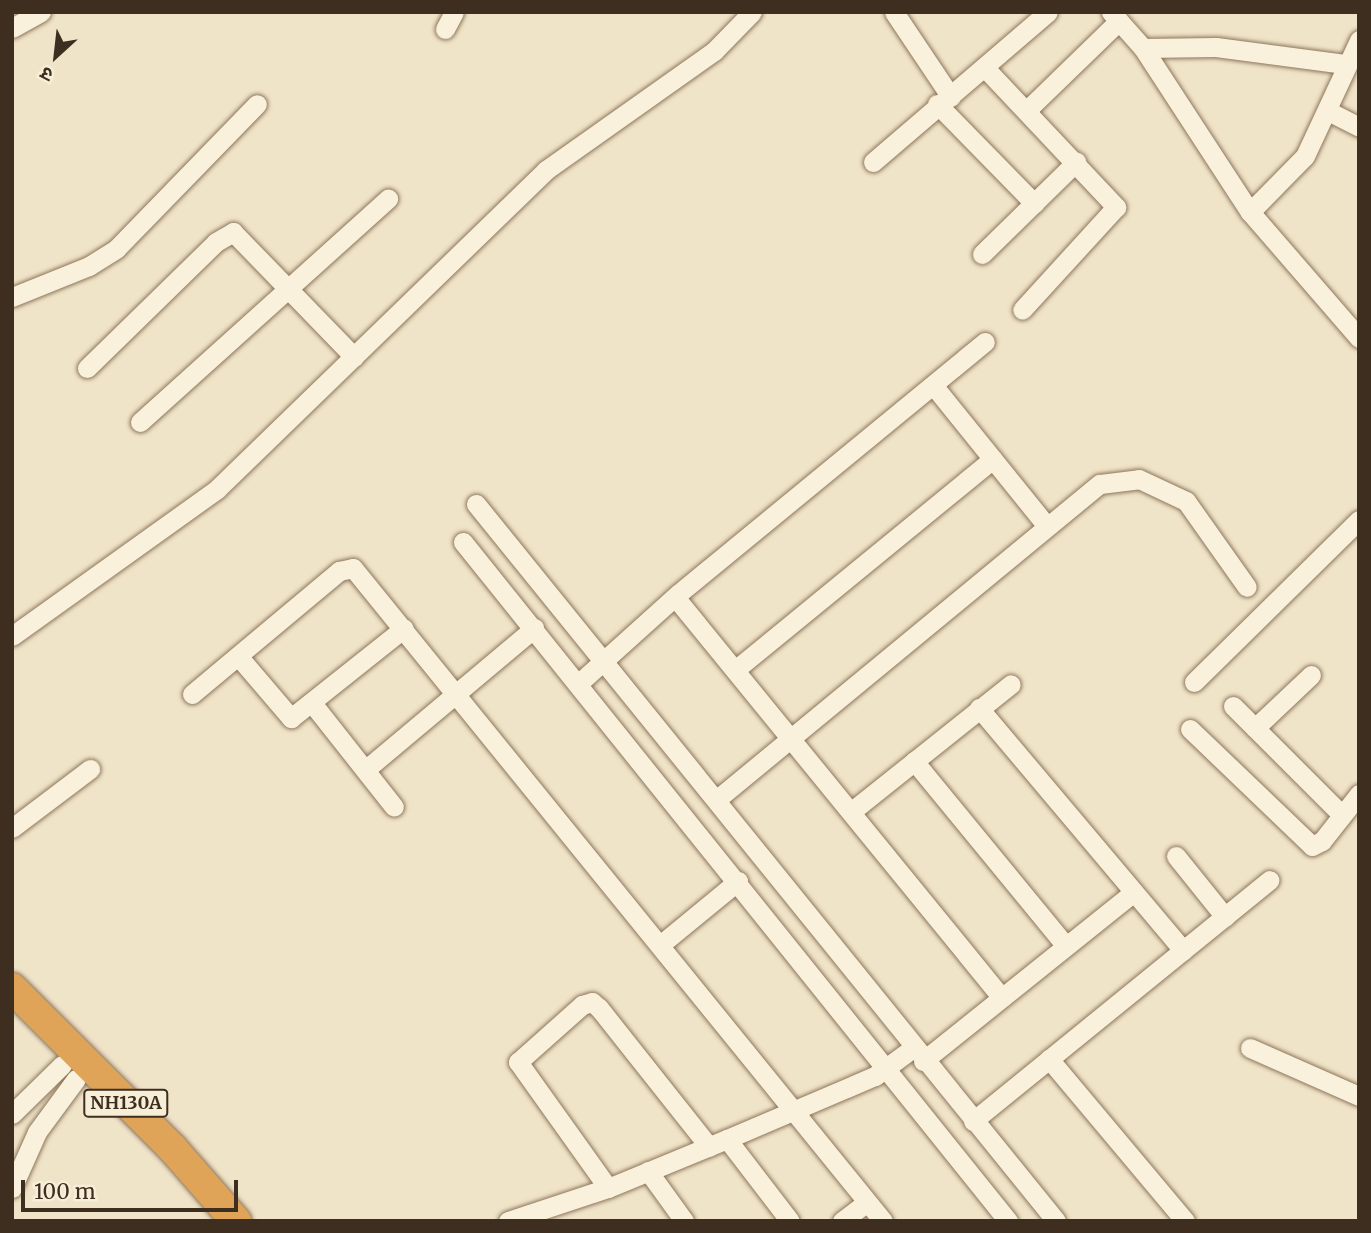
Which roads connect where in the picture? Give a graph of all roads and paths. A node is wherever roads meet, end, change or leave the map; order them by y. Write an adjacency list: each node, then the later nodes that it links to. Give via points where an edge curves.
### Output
1 (41, 12): 6 (street)
2 (751, 12): 27 (street, via 714,51 547,170)
3 (894, 12): 11 (street)
4 (1048, 12): 10 (street)
5 (1115, 17): 8 (street); 13 (street)
6 (12, 28)
7 (1359, 40): 9 (street)
8 (1143, 48): 9 (street, via 1216,47); 20 (street)
9 (1345, 64): 14 (street)
10 (986, 69): 11 (street); 13 (street)
11 (944, 100): 16 (street); 19 (street)
12 (257, 104): 23 (street, via 116,249 89,266)
13 (1027, 110): 17 (street)
14 (1328, 111): 15 (street); 20 (street, via 1295,169)
15 (1359, 127)
16 (873, 162)
17 (1076, 162): 19 (street); 24 (street, via 1112,200 1115,213)
18 (388, 199): 22 (street)
19 (1034, 203): 21 (street)
20 (1250, 212): 25 (street)
21 (982, 254)
22 (290, 287): 27 (street); 28 (street, via 240,236 226,234); 30 (street)
23 (12, 297)
24 (1022, 310)
25 (1359, 338)
26 (985, 342): 29 (street)
27 (354, 357): 42 (street, via 217,489)
28 (87, 368)
29 (933, 385): 31 (street); 39 (street)
30 (140, 422)
31 (993, 459): 34 (street); 45 (street)
32 (476, 504): 36 (street)
33 (1359, 520): 47 (street)
34 (1046, 525): 37 (street, via 1100,484 1122,479 1153,483 1186,501); 57 (street)
35 (463, 542): 38 (street)
36 (528, 568): 38 (street); 44 (street)
37 (1247, 587)
38 (503, 590): 41 (street)
39 (675, 597): 44 (street); 45 (street)
40 (404, 628): 43 (street, via 360,574 346,567); 50 (street); 52 (street)
41 (534, 628): 48 (street); 50 (street)
42 (12, 636)
43 (238, 656): 51 (street); 52 (street, via 284,714 297,716)
44 (602, 660): 48 (street); 62 (street)
45 (735, 670): 57 (street)
46 (1311, 675): 55 (street)
47 (1194, 682)
48 (579, 683): 69 (street)
49 (1011, 684): 54 (street)
50 (457, 693): 60 (street); 72 (street)
51 (192, 694)
52 (312, 704): 60 (street)
53 (1233, 706): 55 (street)
54 (979, 708): 58 (street); 70 (street)
55 (1255, 728): 65 (street)
56 (1190, 729): 65 (street, via 1312,846 1322,841)
57 (790, 737): 62 (street); 64 (street)
58 (914, 761): 64 (street); 73 (street)
59 (90, 769): 66 (street)
60 (365, 770): 63 (street)
61 (1359, 794): 65 (street)
62 (716, 800): 79 (street)
63 (394, 807)
64 (852, 811): 76 (street)
65 (1342, 816)
66 (12, 828)
67 (1176, 856): 71 (street)
68 (1270, 880): 71 (street)
69 (738, 881): 72 (street); 81 (street)
70 (1134, 891): 73 (street); 74 (street)
71 (1224, 917): 74 (street)
72 (660, 945): 84 (street)
73 (1066, 946): 76 (street)
74 (1183, 950): 80 (street)
75 (12, 988): 94 (highway, NH130A, via 173,1149)
76 (1002, 998): 79 (street)
77 (12, 1014): 82 (highway, NH130A)
78 (1250, 1048): 83 (street)
79 (918, 1054): 81 (street); 86 (street)
80 (1049, 1059): 86 (street); 102 (street)
81 (887, 1067): 84 (street); 100 (street)
82 (69, 1072): 85 (street); 90 (street); 93 (highway, NH130A)
83 (1359, 1096)
84 (794, 1110): 87 (street); 92 (street)
85 (12, 1114)
86 (973, 1121): 101 (street)
87 (727, 1139): 88 (street); 97 (street)
88 (709, 1147): 89 (street); 91 (street, via 599,1008 592,1002 582,1005 518,1062)
89 (648, 1171): 91 (street); 96 (street)
90 (12, 1188)
91 (608, 1188): 95 (street)
92 (867, 1202): 98 (street); 99 (street)
93 (215, 1221)
94 (236, 1221)
95 (508, 1221)
96 (684, 1221)
97 (790, 1221)
98 (842, 1221)
99 (883, 1221)
100 (1009, 1221)
101 (1056, 1221)
102 (1185, 1221)

